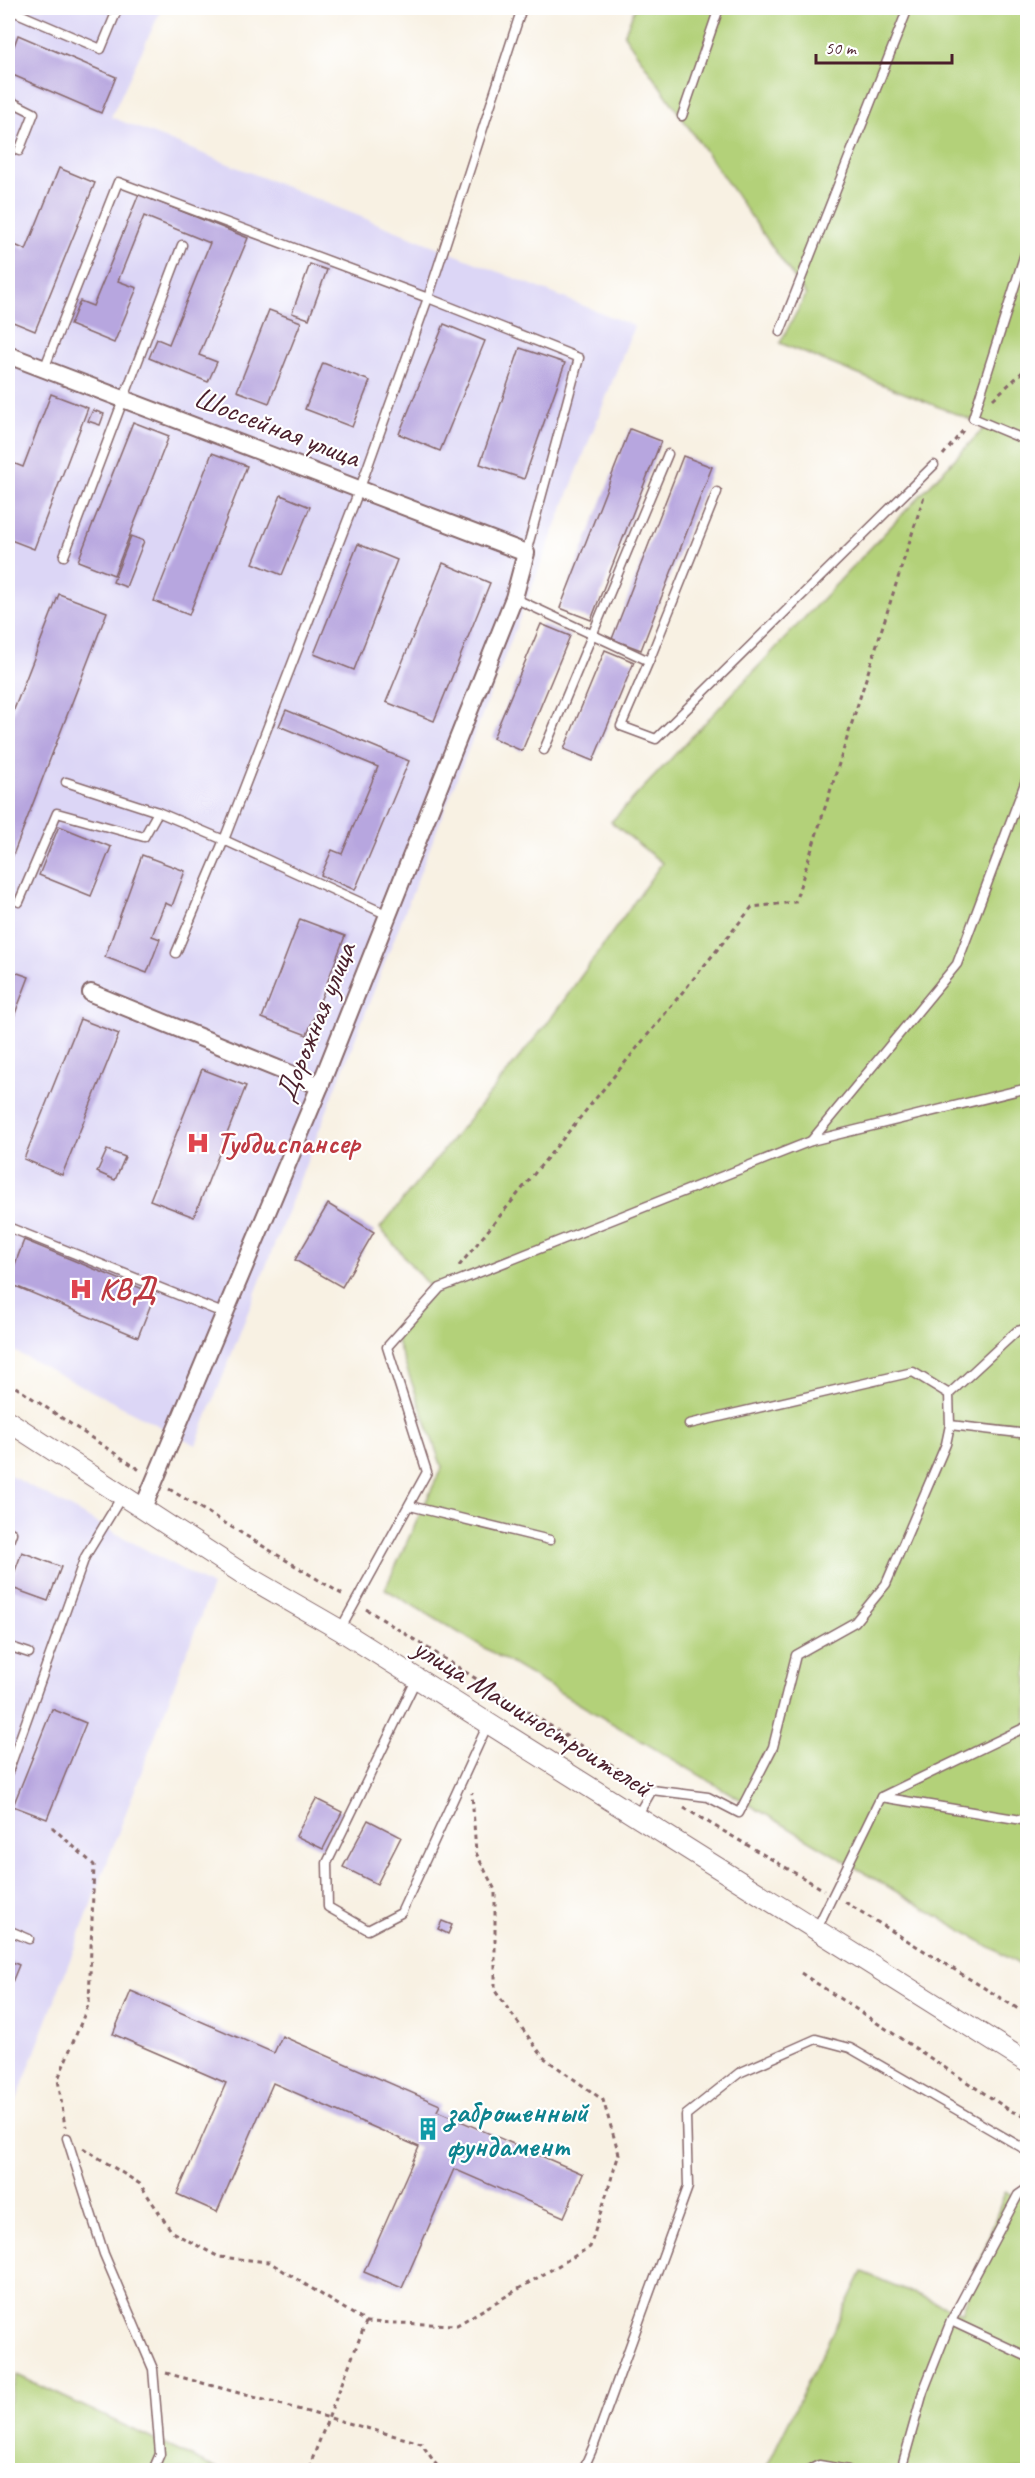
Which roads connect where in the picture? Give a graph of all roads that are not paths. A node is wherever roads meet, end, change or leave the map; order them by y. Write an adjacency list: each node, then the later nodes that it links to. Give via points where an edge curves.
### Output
1 (118, 8): 5 (lane, via 101,49)
2 (522, 8): 11 (lane)
3 (719, 8): 7 (lane)
4 (908, 8): 12 (lane)
5 (8, 9)
6 (8, 100): 8 (lane, via 34,113)
7 (682, 116)
8 (19, 152)
9 (1028, 244): 16 (lane, via 973,418)
10 (182, 245): 15 (lane)
11 (428, 298): 14 (lane, via 118,182); 19 (lane); 21 (lane, via 579,358)
12 (780, 332)
13 (8, 355): 14 (street, Шоссейная улица)
14 (44, 369): 15 (street, Шоссейная улица)
15 (123, 398): 19 (street, Шоссейная улица); 22 (lane)
16 (1028, 441)
17 (668, 454): 24 (lane)
18 (934, 465): 25 (lane, via 656,739 621,726)
19 (360, 488): 21 (street, Шоссейная улица); 30 (lane)
20 (717, 492): 25 (lane)
21 (526, 553): 23 (street, Дорожная улица)
22 (64, 556)
23 (514, 598): 24 (lane); 32 (street, Дорожная улица)
24 (593, 634): 25 (lane); 26 (lane)
25 (649, 661)
26 (544, 750)
27 (1028, 775): 37 (lane, via 957,964)
28 (66, 782): 29 (lane)
29 (158, 812): 30 (lane); 31 (lane, via 144,837 57,813)
30 (224, 840): 32 (lane); 33 (lane)
31 (20, 903)
32 (388, 915): 35 (street, Дорожная улица)
33 (176, 953)
34 (91, 993): 35 (street)
35 (320, 1086): 39 (street, Дорожная улица)
36 (1028, 1088): 37 (lane)
37 (811, 1141): 47 (lane, via 440,1288 387,1347 427,1472)
38 (8, 1227): 39 (lane)
39 (224, 1313): 48 (street, Дорожная улица)
40 (1028, 1328): 41 (lane, via 1017,1331)
41 (949, 1394): 43 (lane, via 913,1372); 44 (lane)
42 (8, 1421): 46 (street, улица Машиностроителей)
43 (689, 1424)
44 (950, 1425): 45 (lane); 60 (lane, via 946,1444 886,1584 855,1622 796,1655 773,1747 739,1813 708,1797 652,1790)
45 (1028, 1434)
46 (122, 1496): 48 (street, улица Машиностроителей); 58 (lane, via 85,1557)
47 (410, 1506): 50 (lane); 52 (lane)
48 (143, 1508): 52 (street, улица Машиностроителей, via 243,1574)
49 (8, 1531): 51 (lane, via 12,1533)
50 (550, 1540)
51 (8, 1544)
52 (340, 1630): 55 (street, улица Машиностроителей)
53 (8, 1646): 54 (lane)
54 (29, 1653)
55 (417, 1678): 56 (street, улица Машиностроителей); 56 (lane, via 327,1863 328,1907 368,1930 401,1913)
56 (488, 1725): 60 (street, улица Машиностроителей)
57 (1028, 1726): 59 (lane)
58 (8, 1772)
59 (881, 1797): 61 (lane); 63 (lane)
60 (636, 1817): 63 (street, улица Машиностроителей)
61 (1028, 1821)
62 (8, 1930): 64 (lane)
63 (816, 1930): 65 (street, улица Машиностроителей)
64 (29, 1939)
65 (1028, 2063)
66 (67, 2138): 71 (lane, via 104,2254 153,2369 160,2454)
67 (1028, 2151): 72 (lane, via 850,2048 816,2039 739,2073 686,2115 688,2187)
68 (1028, 2188): 69 (lane, via 1018,2195)
69 (951, 2320): 70 (lane); 75 (lane, via 923,2391)
70 (1028, 2357)
71 (153, 2470)
72 (583, 2470)
73 (809, 2470): 74 (lane, via 819,2465)
74 (848, 2470)
75 (901, 2470)

